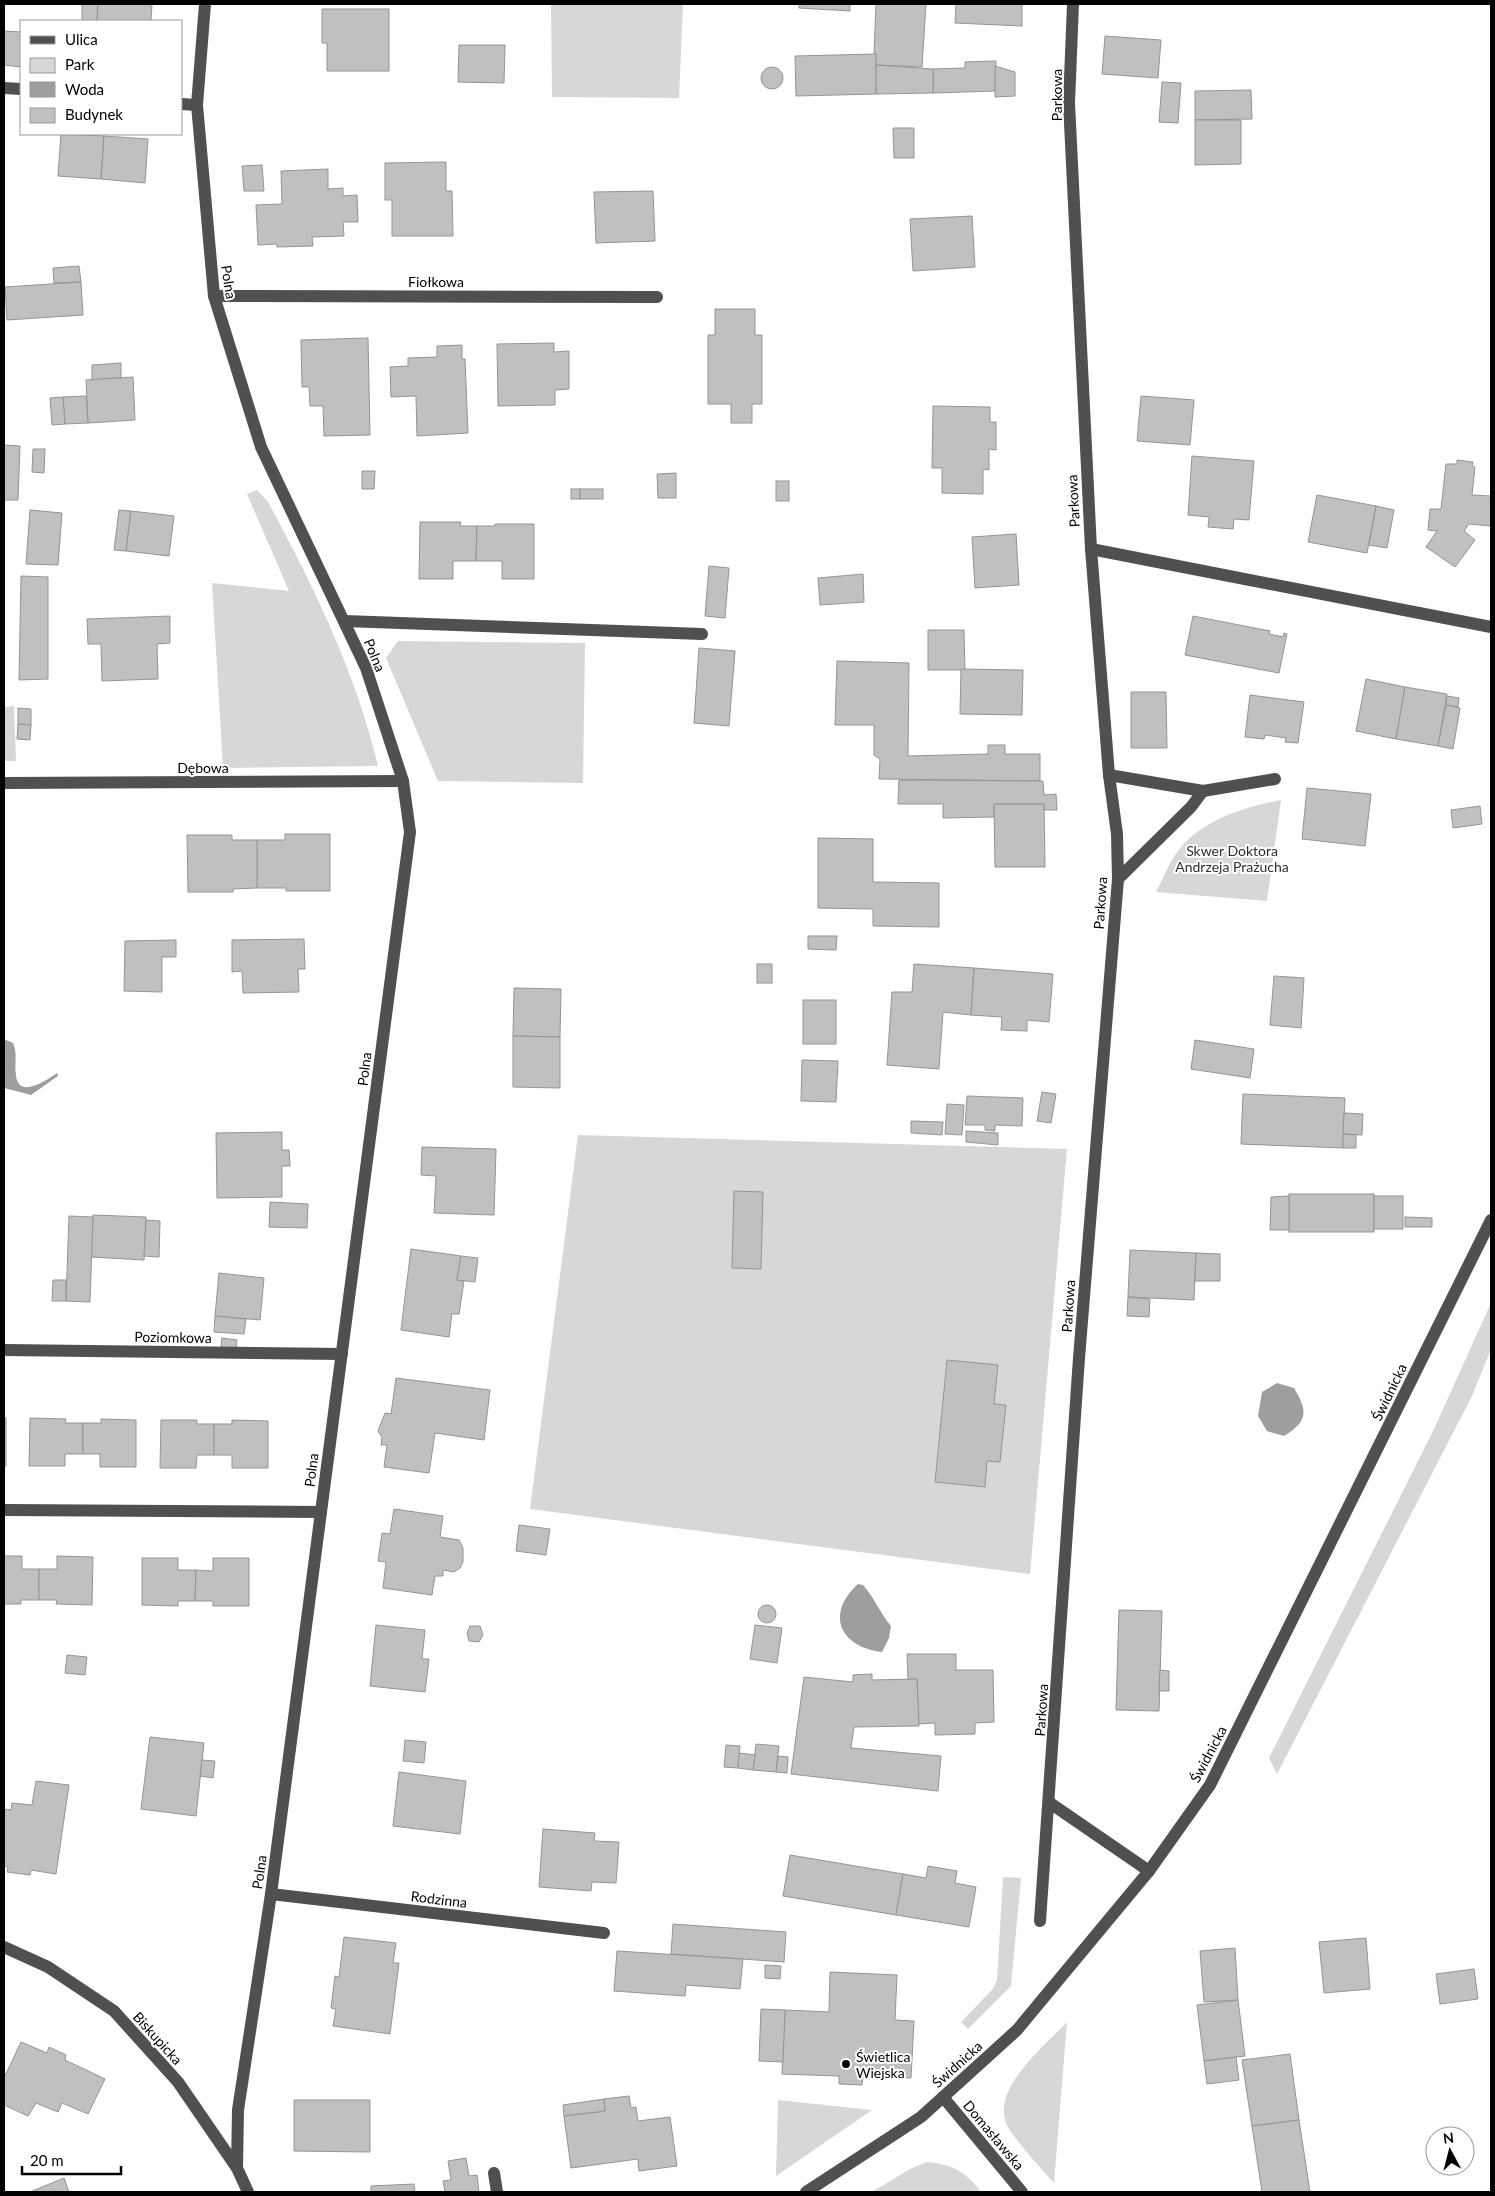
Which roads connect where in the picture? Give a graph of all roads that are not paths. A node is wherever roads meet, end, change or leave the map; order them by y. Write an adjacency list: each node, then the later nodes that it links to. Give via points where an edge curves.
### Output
1 (205, 4): 6 (street, Polna)
2 (1073, 4): 9 (street, Parkowa, via 1069,103)
3 (4, 88): 4 (street)
4 (20, 89)
5 (182, 104): 6 (street)
6 (197, 106): 7 (street, Polna)
7 (214, 296): 8 (street, Fiołkowa); 10 (street, Polna, via 261,447)
8 (657, 297)
9 (1091, 548): 11 (street); 13 (street, Parkowa)
10 (345, 621): 12 (street); 15 (street, Polna, via 366,668)
11 (1491, 627)
12 (702, 634)
13 (1109, 775): 17 (street); 18 (street, Parkowa, via 1117,834)
14 (1275, 780): 17 (street)
15 (403, 781): 16 (street, Dębowa); 21 (street, Polna, via 410,832)
16 (4, 783)
17 (1203, 791): 18 (street, via 1191,808)
18 (1118, 879): 24 (street, Parkowa, via 1079,1358)
19 (1491, 1220): 25 (street, Świdnicka, via 1210,1786)
20 (4, 1350): 21 (street, Poziomkowa)
21 (342, 1354): 23 (street, Polna)
22 (4, 1510): 23 (street)
23 (321, 1512): 26 (street, Polna)
24 (1050, 1803): 25 (street); 27 (street, Parkowa)
25 (1149, 1871): 30 (street, Świdnicka, via 1017,2030)
26 (271, 1894): 28 (street, Rodzinna); 31 (street, Polna, via 238,2110)
27 (1040, 1921)
28 (604, 1933)
29 (4, 1947): 31 (street, Biskupicka, via 48,1967 114,2011 178,2082)
30 (943, 2097): 35 (street, Świdnicka, via 890,2139); 36 (street, Domasławska)
31 (237, 2168): 33 (street, Biskupicka)
32 (494, 2173): 34 (street)
33 (248, 2192)
34 (497, 2192)
35 (806, 2192)
36 (1022, 2192)

